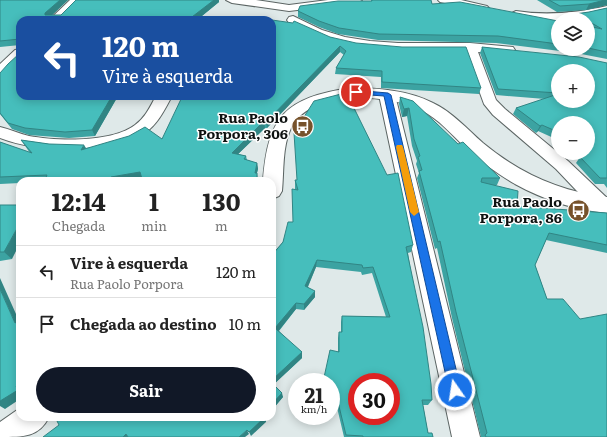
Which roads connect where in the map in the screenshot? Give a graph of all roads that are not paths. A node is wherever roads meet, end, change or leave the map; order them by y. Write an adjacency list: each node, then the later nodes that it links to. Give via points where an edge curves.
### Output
1 (76, 0): 6 (street)
2 (232, 0): 7 (street)
3 (356, 0): 7 (street)
4 (444, 0): 5 (street, via 542,18 578,17)
5 (607, 9)
6 (59, 16)
7 (288, 16): 8 (street, via 315,31 352,43 377,46)
8 (470, 47): 11 (street); 18 (street, via 489,101)
9 (16, 50): 10 (street)
10 (0, 52)
11 (521, 52)
12 (16, 57): 13 (street)
13 (0, 71)
14 (388, 95): 17 (street, via 356,92 333,94 297,109 283,125 276,146); 18 (street, via 428,107 494,161 525,180 570,198); 21 (street)
15 (162, 100): 16 (street, via 152,119 135,133 106,142 36,142)
16 (0, 132)
17 (273, 177)
18 (605, 205)
19 (28, 421): 20 (street)
20 (6, 437)
21 (466, 437)

